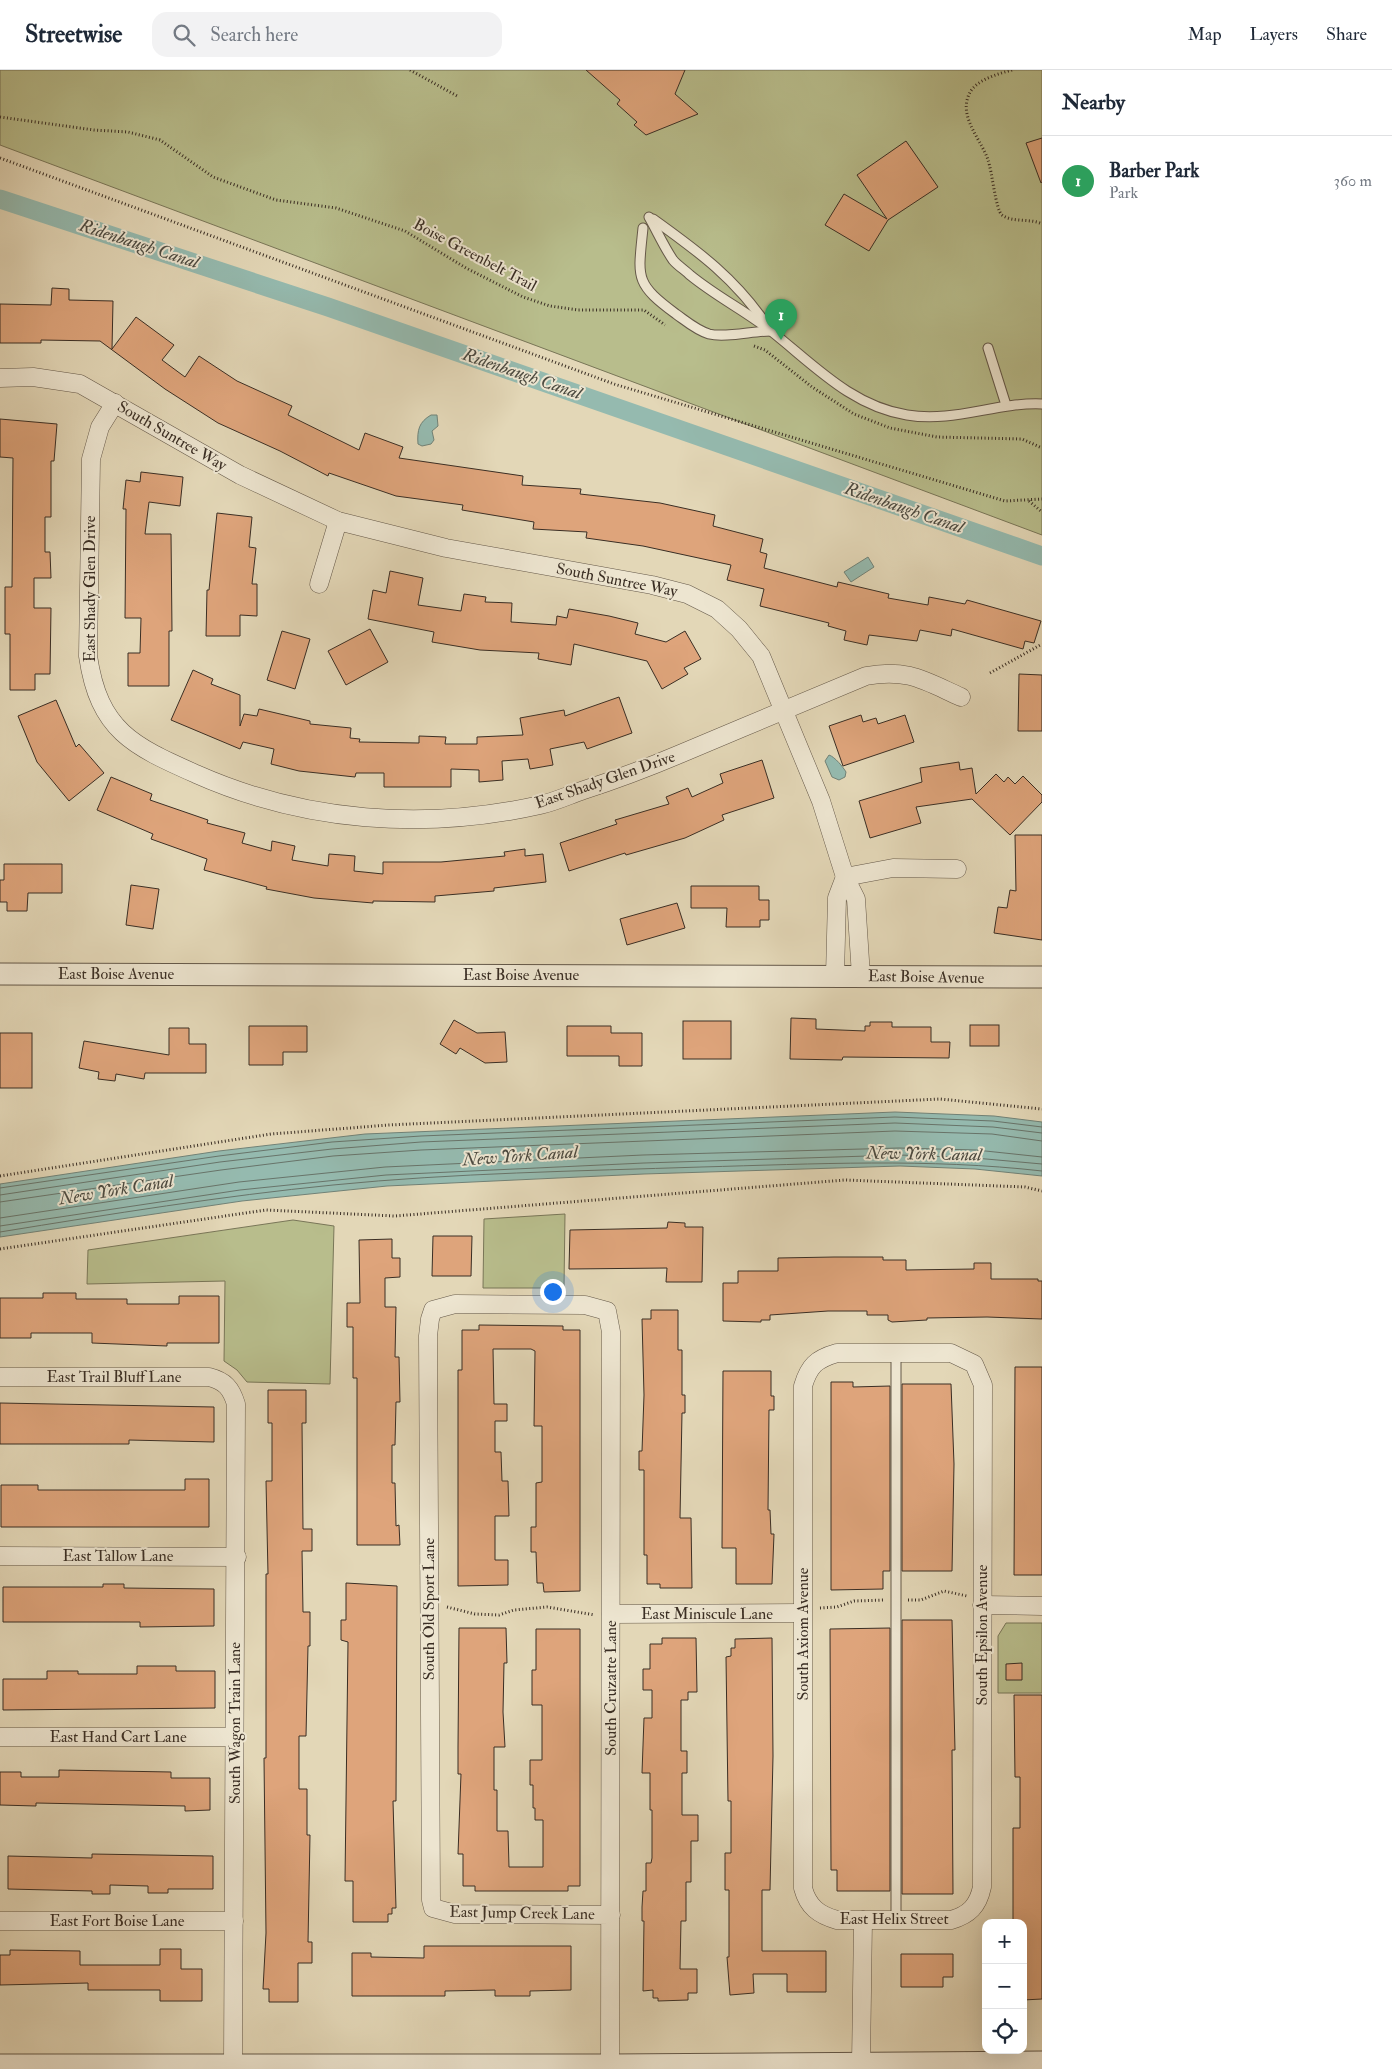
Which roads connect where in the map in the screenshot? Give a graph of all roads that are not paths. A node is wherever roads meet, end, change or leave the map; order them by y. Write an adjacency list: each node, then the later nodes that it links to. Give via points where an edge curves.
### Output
1 (643, 228): 2 (lane, via 641,273 643,285 651,295 694,327 709,334)
2 (771, 331): 2 (lane, via 731,279 650,217 674,261 713,294); 7 (lane, via 836,385 889,411 908,415 958,416)
3 (988, 348): 7 (lane)
4 (0, 378): 5 (street, South Suntree Way, via 33,377 80,384)
5 (115, 403): 8 (street, South Suntree Way, via 240,475); 11 (street, East Shady Glen Drive, via 100,427 91,460 88,656 92,682 117,730 184,768 232,790 302,808 378,820 464,819 550,802 631,774)
6 (1042, 404): 7 (lane)
7 (1006, 405)
8 (338, 521): 9 (street); 11 (street, South Suntree Way, via 446,548 687,594 717,609 761,656)
9 (319, 584)
10 (961, 697): 11 (street, East Shady Glen Drive, via 908,674 887,672 866,676)
11 (782, 710): 13 (street, South Suntree Way, via 821,801)
12 (957, 869): 13 (street, via 894,868)
13 (845, 876): 15 (street, via 837,898); 16 (street, South Suntree Way, via 856,899)
14 (0, 974): 15 (street, East Boise Avenue)
15 (835, 975): 16 (street, East Boise Avenue)
16 (861, 976): 17 (street, East Boise Avenue)
17 (1042, 977)
18 (607, 1311): 27 (street, South Cruzatte Lane, via 611,1332); 32 (street, South Old Sport Lane, via 585,1305 464,1304 433,1310 430,1319 429,1886)
19 (896, 1353): 24 (street, South Epsilon Avenue, via 951,1353 974,1364 983,1385); 26 (street, South Axiom Avenue, via 837,1353 814,1362 807,1371 803,1386); 35 (lane)
20 (0, 1376): 21 (street, East Trail Bluff Lane, via 209,1377)
21 (227, 1384): 23 (street, South Wagon Train Lane, via 236,1404)
22 (0, 1556): 23 (street, East Tallow Lane)
23 (236, 1557): 29 (street, South Wagon Train Lane)
24 (982, 1605): 25 (street); 30 (street, South Epsilon Avenue, via 982,1887)
25 (1042, 1606)
26 (802, 1613): 27 (street, East Miniscule Lane); 31 (street, South Axiom Avenue, via 803,1888)
27 (611, 1614): 33 (street, South Cruzatte Lane)
28 (0, 1736): 29 (street, East Hand Cart Lane)
29 (235, 1737): 37 (street, South Wagon Train Lane)
30 (976, 1906): 35 (street, East Helix Street, via 964,1916 951,1920)
31 (812, 1907): 34 (street, East Helix Street, via 823,1916 837,1920)
32 (433, 1908): 33 (street, East Jump Creek Lane, via 455,1914)
33 (611, 1915): 42 (street, South Cruzatte Lane)
34 (863, 1920): 35 (street, East Helix Street); 40 (street)
35 (896, 1920)
36 (0, 1921): 37 (street, East Fort Boise Lane)
37 (234, 1921): 39 (street, South Wagon Train Lane)
38 (1042, 2062): 40 (street)
39 (233, 2064): 41 (street); 42 (street)
40 (861, 2064): 42 (street)
41 (0, 2065)
42 (610, 2065)

